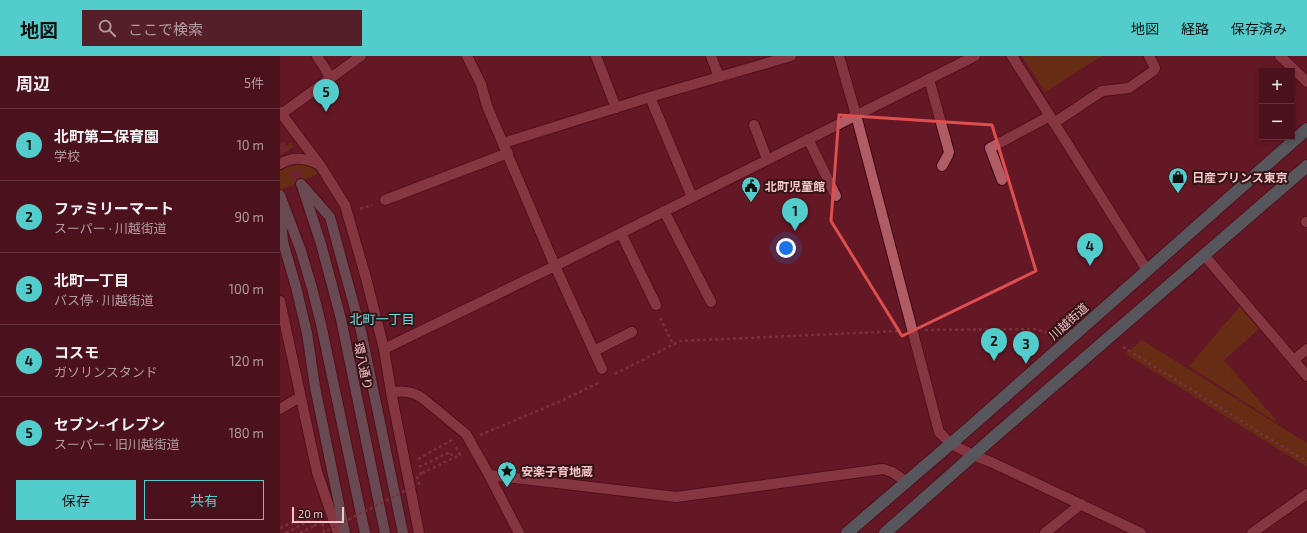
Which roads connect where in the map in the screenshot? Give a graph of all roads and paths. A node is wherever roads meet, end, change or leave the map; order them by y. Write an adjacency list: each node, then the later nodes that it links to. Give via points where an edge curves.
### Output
1 (317, 56): 13 (street)
2 (361, 56): 13 (street)
3 (467, 56): 24 (street)
4 (596, 56): 17 (street)
5 (711, 56): 12 (street)
6 (791, 56): 12 (street)
7 (839, 56): 19 (street)
8 (975, 56): 14 (street)
9 (1012, 56): 20 (street)
10 (1149, 56): 20 (street, via 1155,68 1129,88 1102,91)
11 (1280, 56): 15 (street)
12 (719, 77): 16 (street)
13 (331, 78): 18 (street)
14 (929, 79): 19 (street); 29 (street, via 949,152)
15 (1307, 82)
16 (650, 97): 17 (street); 34 (street)
17 (616, 108): 24 (street)
18 (280, 114): 28 (street)
19 (856, 115): 23 (street); 46 (street)
20 (1052, 119): 31 (street, via 990,148); 42 (street)
21 (754, 125): 26 (street)
22 (1307, 129): 42 (highway, 川越街道)
23 (808, 139): 26 (street); 33 (street)
24 (504, 143): 25 (street)
25 (508, 153): 35 (street); 41 (street)
26 (767, 159): 34 (street)
27 (280, 164): 28 (street, via 297,158)
28 (320, 165): 52 (street, via 345,205)
29 (942, 166)
30 (1307, 166): 40 (highway)
31 (1002, 180)
32 (280, 195): 80 (main road, via 312,288)
33 (836, 196)
34 (692, 197): 38 (street)
35 (385, 200): 37 (path)
36 (280, 207): 79 (main road, via 283,242 306,333 314,386)
37 (356, 211)
38 (664, 211): 39 (street); 44 (street)
39 (621, 233): 41 (street); 45 (street)
40 (1204, 255): 54 (street); 64 (highway)
41 (555, 266): 52 (street); 53 (street)
42 (1147, 270): 63 (highway, 川越街道)
43 (280, 301): 60 (street)
44 (711, 302)
45 (656, 305): 49 (path, via 655,308)
46 (912, 330): 48 (path, via 1034,329); 49 (path, via 680,341); 63 (street, via 939,432)
47 (632, 332): 53 (street)
48 (1054, 334)
49 (673, 344): 56 (path)
50 (1122, 347): 67 (path)
51 (1307, 349): 54 (street)
52 (384, 350): 59 (street)
53 (594, 351): 55 (street)
54 (1294, 360): 57 (street)
55 (602, 369)
56 (613, 375)
57 (1307, 376)
58 (600, 382): 62 (path)
59 (391, 392): 62 (street, via 403,391 421,397 462,430); 83 (street)
60 (300, 397): 61 (street); 78 (street, via 317,472)
61 (280, 409)
62 (469, 440): 69 (street)
63 (951, 444): 64 (street); 70 (highway, 川越街道)
64 (973, 455): 72 (street); 86 (highway)
65 (454, 458): 66 (path, via 460,455 453,441); 68 (path, via 450,452); 77 (path, bridge, via 417,476 419,484 324,532 322,521)
66 (416, 460)
67 (1307, 462)
68 (422, 466)
69 (489, 475): 70 (street, via 676,497 882,469); 84 (street)
70 (907, 482): 85 (highway, 川越街道)
71 (1307, 494): 89 (street)
72 (1081, 504): 87 (street); 88 (street)
73 (315, 512): 75 (path)
74 (316, 517): 76 (path)
75 (280, 528)
76 (286, 533)
77 (300, 533)
78 (338, 533)
79 (345, 533)
80 (365, 533)
81 (385, 533): 82 (main road, 環八通り, via 341,318 301,184 330,217 361,332)
82 (403, 533)
83 (419, 533)
84 (519, 533)
85 (847, 533)
86 (885, 533)
87 (1045, 533)
88 (1141, 533)
89 (1252, 533)

